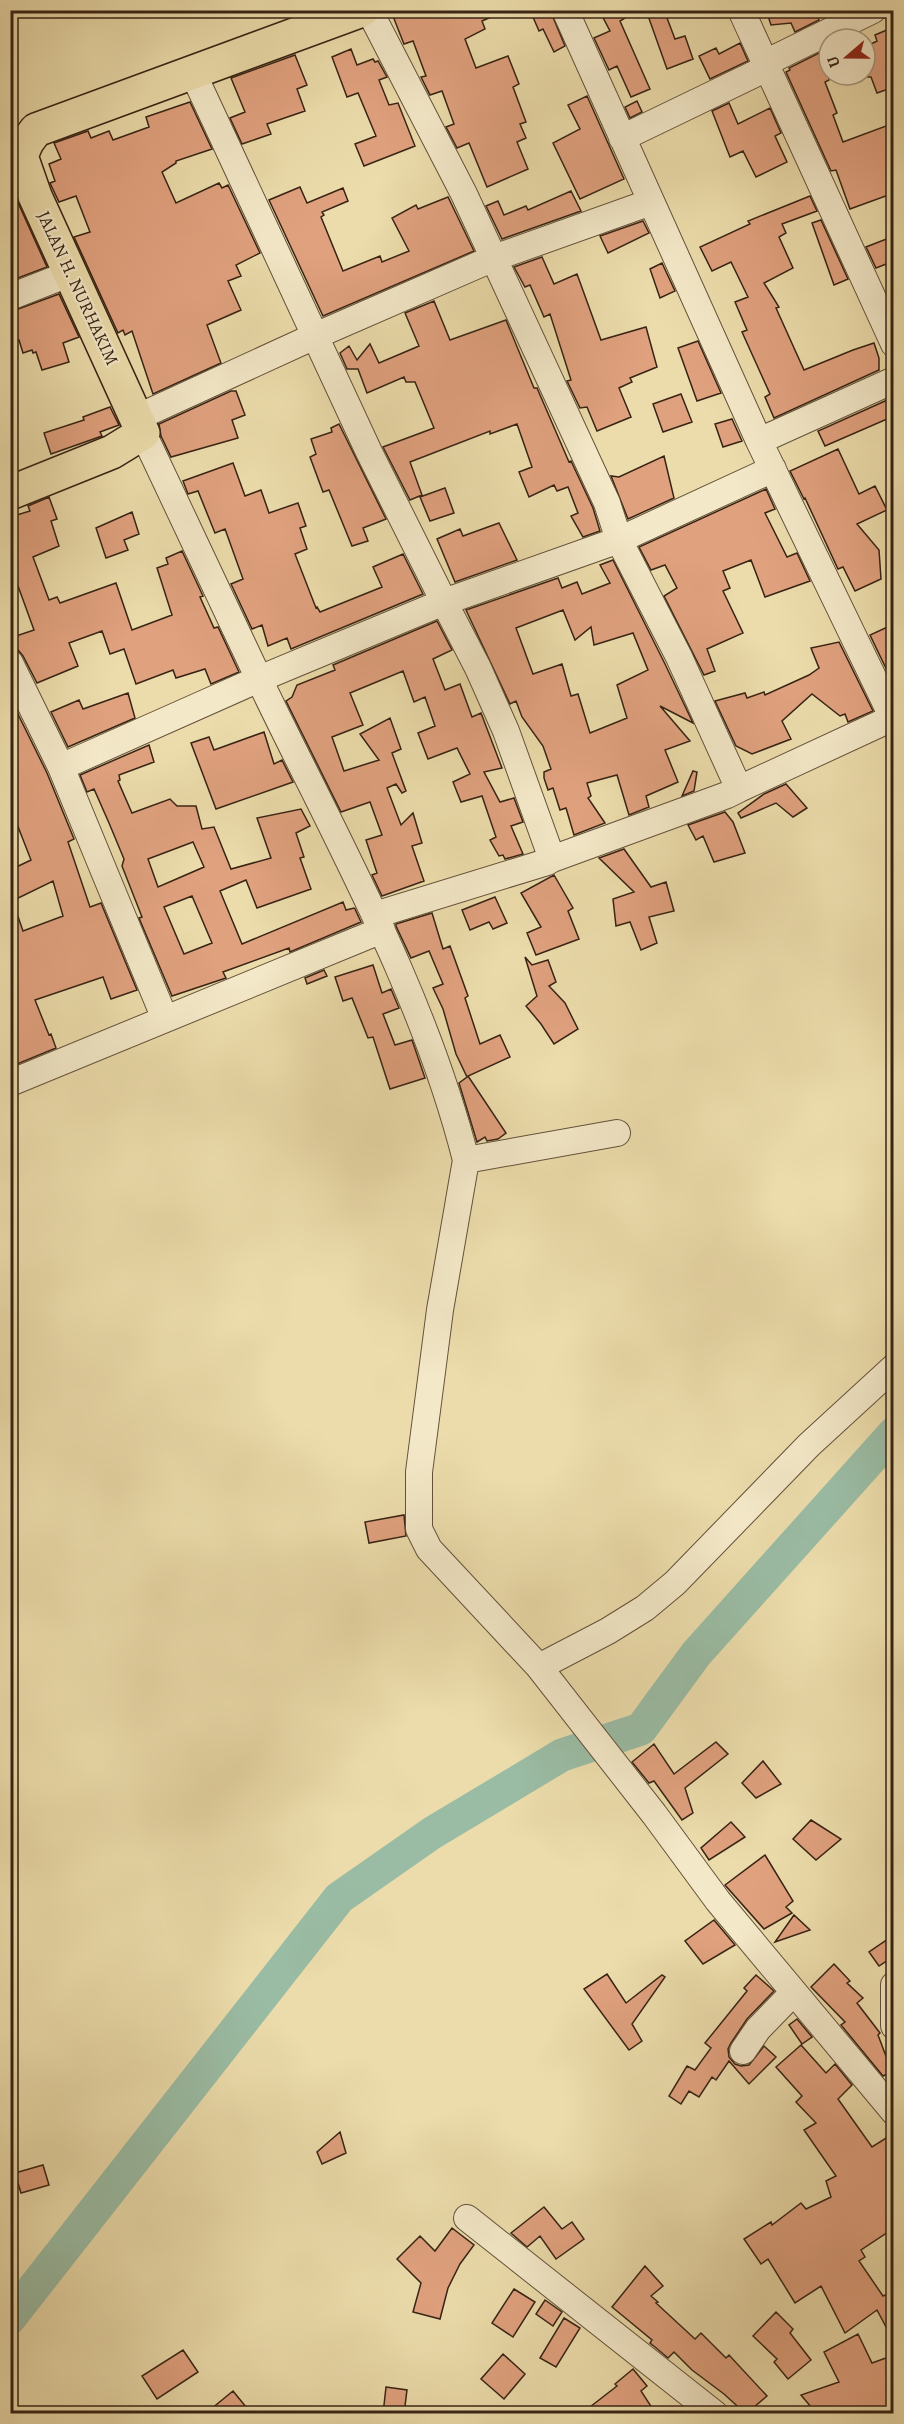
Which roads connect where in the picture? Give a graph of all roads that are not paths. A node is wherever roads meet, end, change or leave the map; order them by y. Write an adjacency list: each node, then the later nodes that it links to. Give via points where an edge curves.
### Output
1 (362, 10): 7 (main road, JALAN H. NURHAKIM)
2 (369, 10): 11 (street)
3 (565, 10): 9 (street)
4 (741, 10): 6 (street)
5 (873, 10): 6 (street)
6 (766, 65): 9 (street); 15 (street)
7 (192, 71): 8 (main road, JALAN H. NURHAKIM); 14 (street)
8 (23, 132): 12 (main road, JALAN H. NURHAKIM, via 27,142 21,156)
9 (622, 138): 10 (street)
10 (651, 201): 11 (street); 18 (street)
11 (494, 258): 14 (street); 21 (street, via 608,503)
12 (71, 273): 13 (street); 17 (main road, JALAN H. NURHAKIM)
13 (10, 297)
14 (315, 336): 17 (street); 22 (street)
15 (894, 344)
16 (894, 380): 18 (street)
17 (139, 426): 20 (main road, via 111,452); 24 (street)
18 (759, 441): 19 (street)
19 (772, 469): 21 (street); 26 (street, via 890,716)
20 (10, 493)
21 (619, 540): 22 (street); 26 (street, via 679,657)
22 (444, 602): 24 (street); 27 (street, via 506,731)
23 (10, 663): 25 (street)
24 (259, 679): 25 (street); 28 (street)
25 (60, 767): 29 (street)
26 (739, 789): 27 (street)
27 (552, 859): 28 (street)
28 (379, 923): 29 (street); 32 (street, via 429,1042)
29 (165, 1019): 30 (street)
30 (10, 1083)
31 (617, 1133): 32 (street)
32 (466, 1160): 34 (street, via 440,1310 419,1472 419,1529 429,1550)
33 (894, 1367): 34 (street, via 809,1445 645,1608)
34 (539, 1667): 36 (street)
35 (894, 1985): 37 (street)
36 (793, 1993): 38 (street); 39 (street)
37 (894, 2026)
38 (743, 2051)
39 (894, 2112)
40 (467, 2218): 41 (street)
41 (715, 2414)

